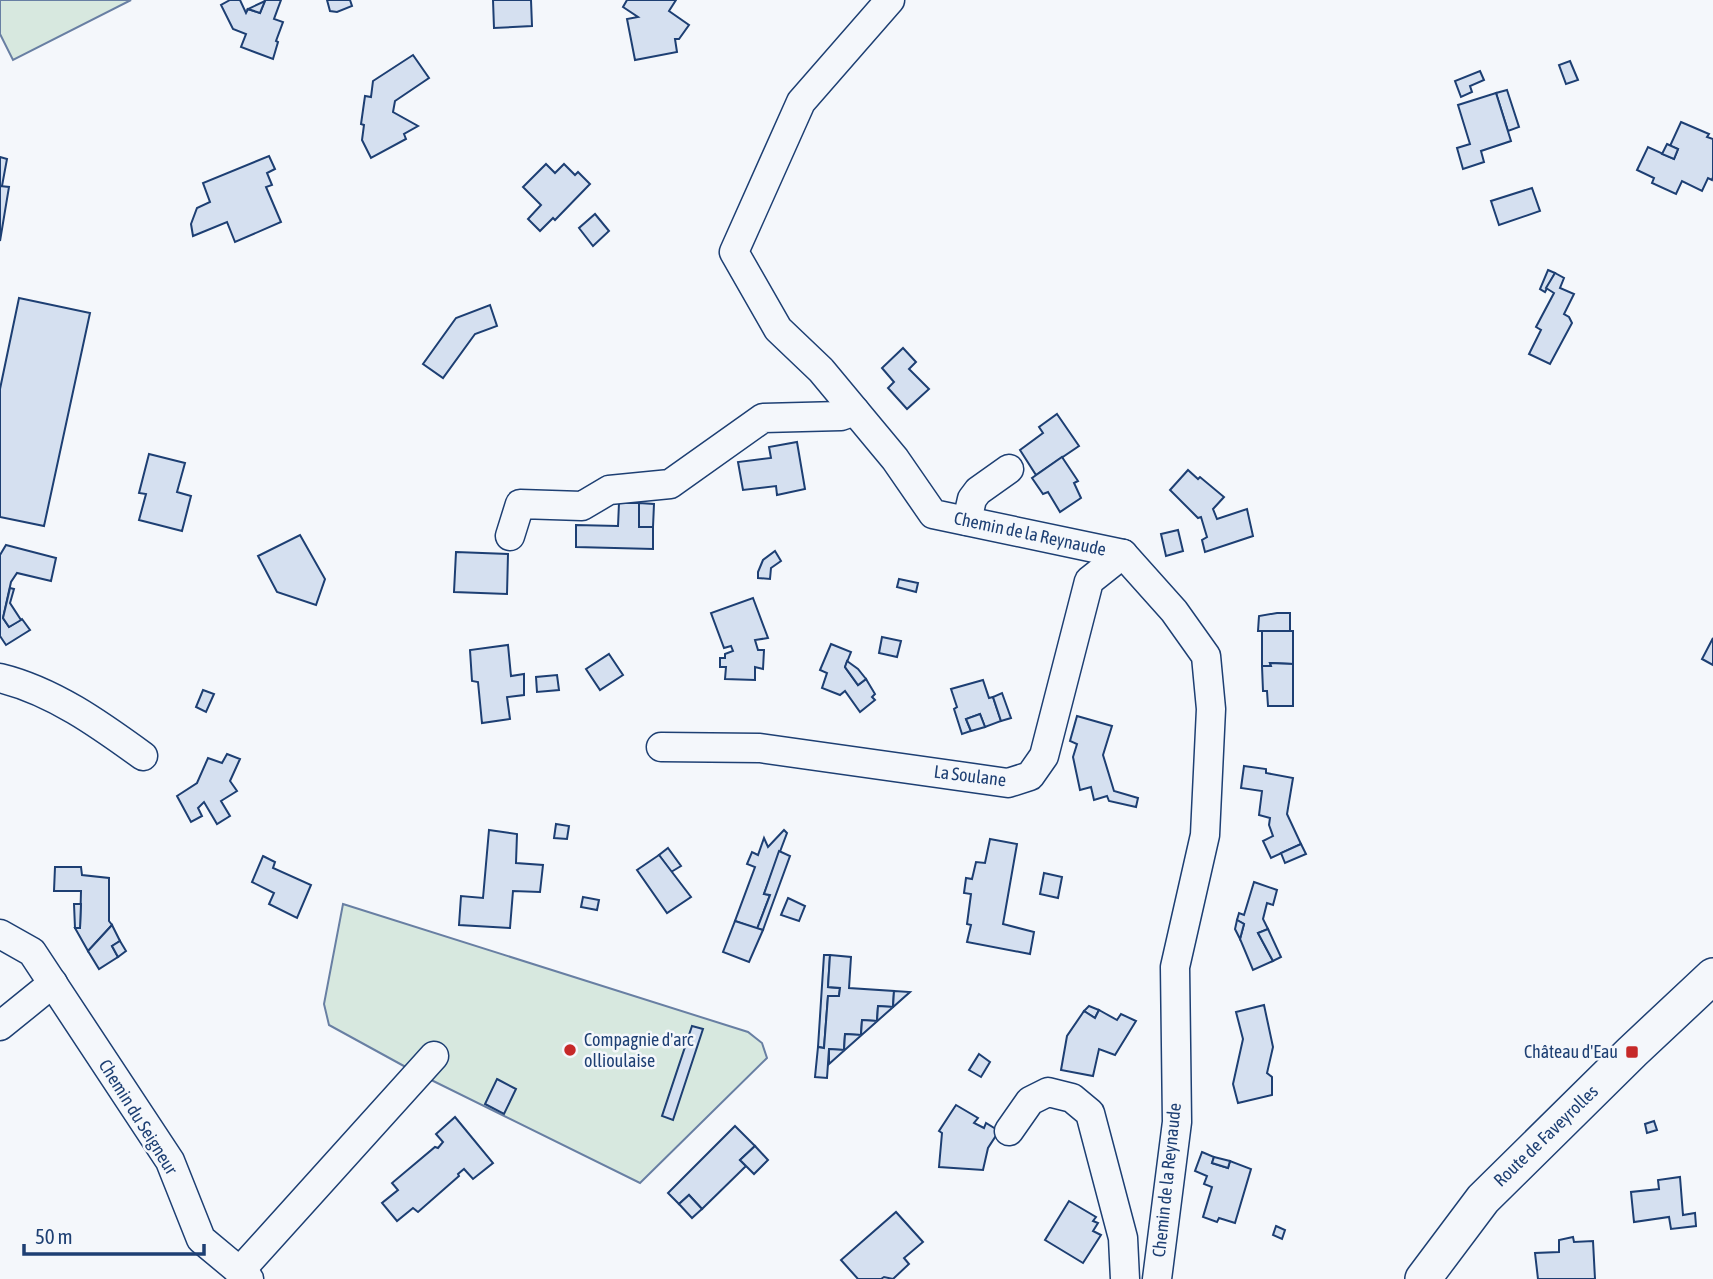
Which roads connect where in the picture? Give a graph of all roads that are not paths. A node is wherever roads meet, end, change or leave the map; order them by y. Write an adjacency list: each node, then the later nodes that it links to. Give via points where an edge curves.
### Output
1 (890, 0): 2 (street, Chemin de la Reynaude, via 801,102 734,252 778,329 821,369)
2 (855, 411): 4 (street, Chemin de la Reynaude, via 933,514); 5 (street, via 841,416 764,418 670,484 609,490 582,506 520,504)
3 (1009, 469): 4 (street, via 978,491)
4 (967, 521): 6 (street, Chemin de la Reynaude)
5 (510, 536)
6 (1123, 554): 8 (street, La Soulane, via 1089,581 1044,756 1030,776 1008,783 760,748); 18 (street, Chemin de la Reynaude, via 1174,611 1206,656 1211,709 1205,835 1175,967 1177,1122)
7 (0, 678): 9 (street, via 29,685 99,724)
8 (661, 747)
9 (143, 756)
10 (0, 934): 12 (street, Chemin du Seigneur, via 32,952)
11 (1713, 976): 19 (main road, Route de Faveyrolles, via 1483,1199)
12 (52, 984): 13 (street); 16 (street, Chemin du Seigneur, via 170,1161 201,1240)
13 (0, 1026)
14 (435, 1056): 16 (street)
15 (1010, 1131): 17 (street, via 1030,1101 1048,1092 1072,1098 1090,1113 1123,1238)
16 (244, 1275)
17 (1125, 1279)
18 (1157, 1279)
19 (1423, 1279)

